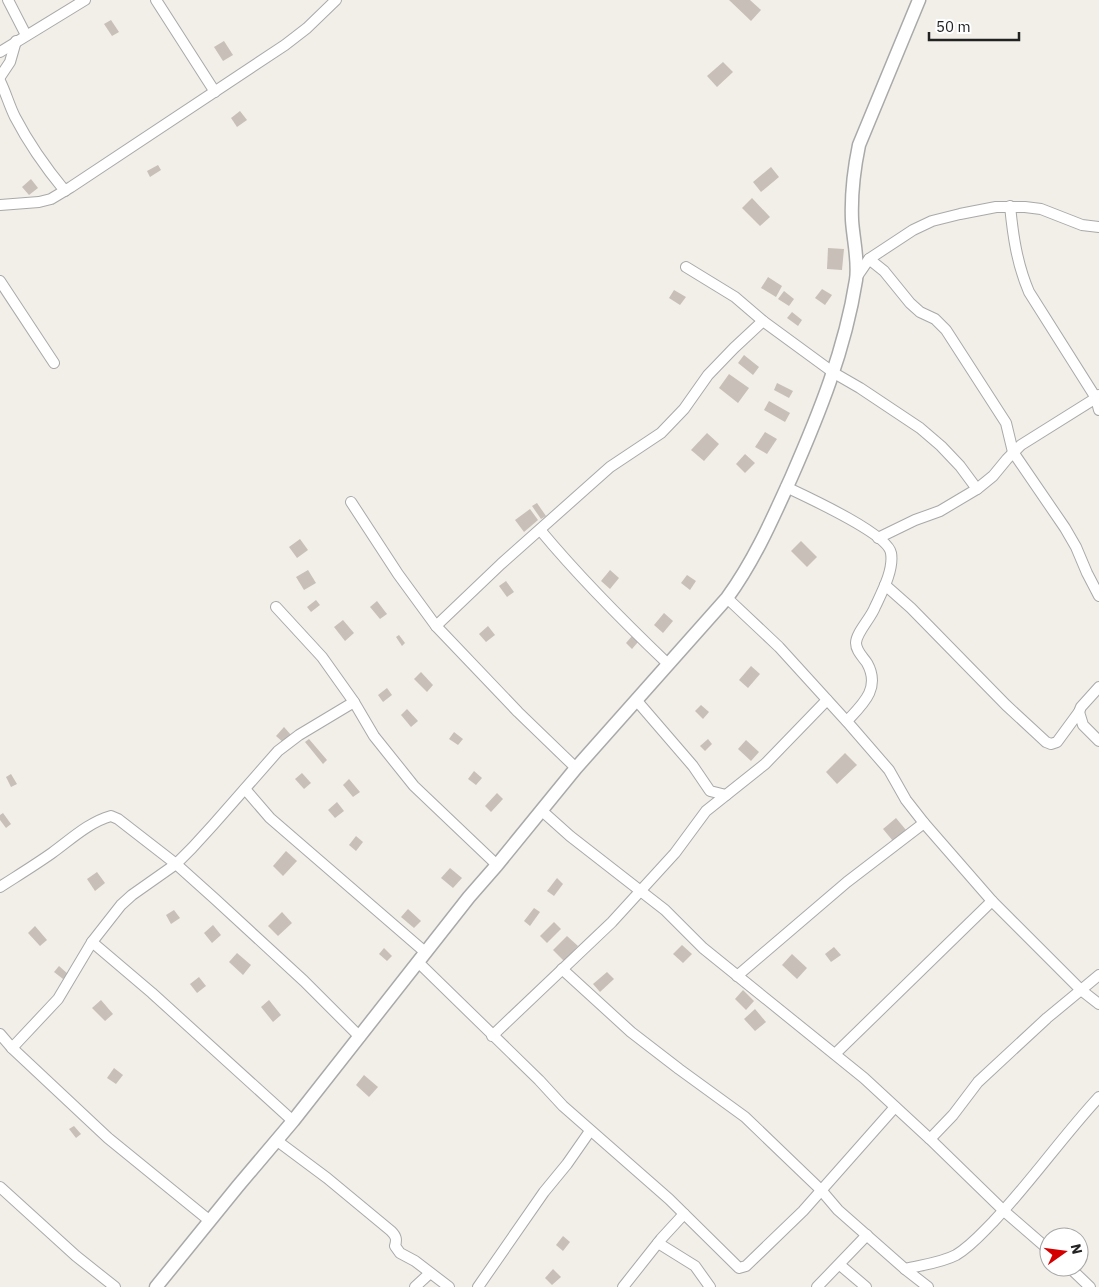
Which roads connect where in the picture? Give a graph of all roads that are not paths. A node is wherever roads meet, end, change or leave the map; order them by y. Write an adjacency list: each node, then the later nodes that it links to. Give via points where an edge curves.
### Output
1 (8, 0): 6 (street)
2 (84, 0): 6 (street)
3 (156, 0): 10 (street)
4 (336, 0): 10 (street, via 285,45)
5 (919, 0): 17 (street, via 858,145 852,218)
6 (26, 35): 7 (street)
7 (16, 41): 8 (street); 9 (street, via 10,62)
8 (0, 52)
9 (0, 79): 11 (street, via 14,116 49,172)
10 (215, 92): 11 (street)
11 (65, 191): 12 (street, via 39,202)
12 (0, 205)
13 (1010, 206): 14 (street, via 1041,209 1082,225); 15 (street, via 932,221); 22 (street, via 1016,250 1029,292)
14 (1099, 227)
15 (869, 260): 17 (street); 24 (street, via 884,271 910,303 946,330 1006,423)
16 (686, 267): 19 (street, via 735,297)
17 (856, 278): 21 (street)
18 (0, 281): 20 (street)
19 (763, 321): 21 (street); 28 (street, via 708,375 684,409 661,433 610,467)
20 (54, 363)
21 (834, 373): 25 (street); 26 (street, via 920,428 960,466)
22 (1097, 396): 23 (street); 24 (street)
23 (1099, 410)
24 (1013, 452): 26 (street, via 993,476); 31 (street, via 1065,528)
25 (786, 488): 29 (street, via 843,515); 32 (street, via 753,558)
26 (976, 489): 29 (street, via 940,511)
27 (351, 502): 34 (street, via 393,568)
28 (541, 530): 34 (street); 35 (street, via 608,606)
29 (878, 538): 30 (street, via 891,551)
30 (885, 585): 40 (street, via 1046,742 1056,742); 41 (street, via 855,642 872,675 872,688 864,703)
31 (1099, 596)
32 (727, 598): 35 (street); 37 (street, via 779,647)
33 (276, 607): 39 (street, via 322,658)
34 (436, 626): 43 (street)
35 (668, 664): 38 (street)
36 (1099, 687): 40 (street)
37 (826, 700): 41 (street); 46 (street, via 765,764)
38 (637, 701): 43 (street); 45 (street, via 693,766)
39 (354, 702): 44 (street, via 278,751); 51 (street, via 374,736 414,786)
40 (1079, 712): 42 (street, via 1084,724)
41 (847, 721): 49 (street, via 889,770)
42 (1099, 741)
43 (576, 768): 47 (street)
44 (245, 789): 50 (street); 56 (street, via 270,818)
45 (710, 791): 46 (street); 48 (street)
46 (726, 795): 48 (street)
47 (541, 810): 51 (street); 53 (street)
48 (706, 811): 53 (street, via 675,853)
49 (924, 823): 54 (street); 59 (street, via 847,882)
50 (176, 864): 52 (street, via 111,816); 55 (street, via 132,895); 64 (street, via 304,980)
51 (498, 865): 56 (street)
52 (0, 887)
53 (640, 891): 57 (street); 59 (street)
54 (992, 901): 60 (street); 66 (street)
55 (92, 942): 65 (street, via 58,999); 69 (street)
56 (421, 957): 63 (street); 64 (street)
57 (562, 969): 63 (street); 74 (street, via 631,1032 745,1117)
58 (1099, 975): 60 (street)
59 (737, 976): 66 (street)
60 (1081, 990): 61 (street); 71 (street, via 978,1082)
61 (1099, 1004)
62 (0, 1034): 65 (street)
63 (492, 1036): 70 (street)
64 (360, 1037): 69 (street)
65 (12, 1048): 77 (street, via 108,1138)
66 (835, 1054): 68 (street)
67 (1099, 1097): 75 (street)
68 (895, 1107): 71 (street); 74 (street)
69 (293, 1121): 72 (street)
70 (590, 1131): 76 (street); 89 (street)
71 (930, 1139): 75 (street)
72 (276, 1140): 77 (street); 83 (street, via 391,1231 397,1250)
73 (0, 1187): 85 (street)
74 (822, 1190): 76 (street, via 774,1240 746,1266 739,1268); 78 (street, via 838,1210)
75 (1004, 1210): 79 (street); 82 (street, via 970,1246 955,1255)
76 (684, 1214): 80 (street)
77 (210, 1221): 86 (street)
78 (867, 1235): 81 (street); 82 (street)
79 (1039, 1241)
80 (658, 1243): 90 (street); 91 (street, via 695,1266)
81 (840, 1264): 92 (street); 93 (street)
82 (905, 1269): 94 (street)
83 (430, 1273): 87 (street); 88 (street)
84 (1080, 1277): 95 (street)
85 (114, 1287)
86 (156, 1287)
87 (415, 1287)
88 (449, 1287)
89 (478, 1287)
90 (623, 1287)
91 (710, 1287)
92 (817, 1287)
93 (866, 1287)
94 (928, 1287)
95 (1090, 1287)

